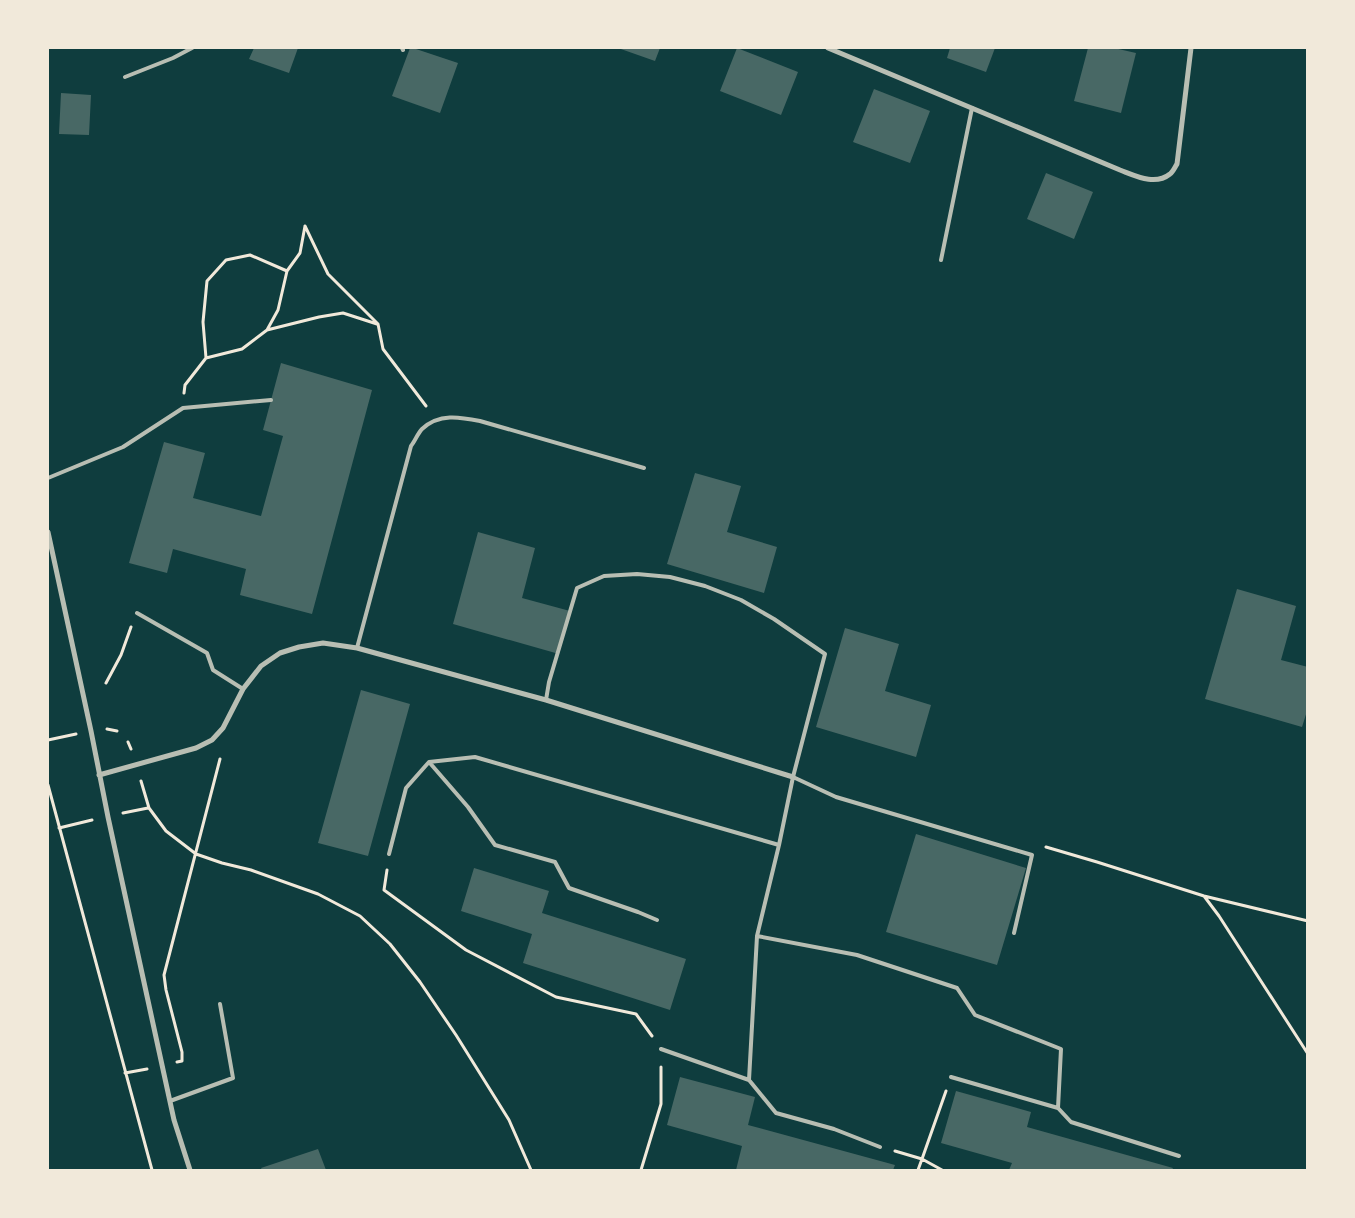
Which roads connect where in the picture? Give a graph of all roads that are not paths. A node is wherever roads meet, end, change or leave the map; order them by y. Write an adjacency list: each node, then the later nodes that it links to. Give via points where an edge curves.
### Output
1 (192, 48): 4 (lane)
2 (828, 48): 5 (street)
3 (1191, 48): 5 (street, via 1177,164 1170,174 1157,180 1140,178)
4 (124, 77)
5 (972, 108): 6 (lane)
6 (941, 260)
7 (271, 400): 9 (lane, via 183,408 123,448)
8 (644, 468): 12 (lane, via 480,421 456,417 436,420 422,429 411,446)
9 (48, 478)
10 (48, 532): 16 (street)
11 (137, 613): 13 (lane, via 207,653 213,670)
12 (357, 648): 13 (street, via 323,643 280,653 261,666); 14 (street)
13 (243, 689): 16 (street, via 223,728 212,740 196,748)
14 (546, 700): 17 (street); 17 (lane, via 577,588 604,576 636,574 670,577 705,586 741,600 825,654)
15 (429, 762): 18 (lane, via 475,757); 19 (lane, via 406,788); 20 (lane, via 495,845 555,862 569,888)
16 (100, 775): 27 (street)
17 (794, 777): 18 (lane); 21 (lane, via 836,797 1032,854)
18 (779, 845): 22 (lane)
19 (389, 854)
20 (657, 920)
21 (1014, 933)
22 (757, 936): 26 (lane); 28 (lane, via 857,955 957,988 975,1015 1062,1049)
23 (220, 1004): 27 (lane, via 233,1078)
24 (661, 1049): 26 (lane)
25 (952, 1077): 28 (lane)
26 (749, 1080): 29 (lane, via 776,1112)
27 (170, 1101): 31 (street)
28 (1058, 1108): 30 (lane, via 1071,1122)
29 (880, 1147)
30 (1179, 1156)
31 (190, 1170)

